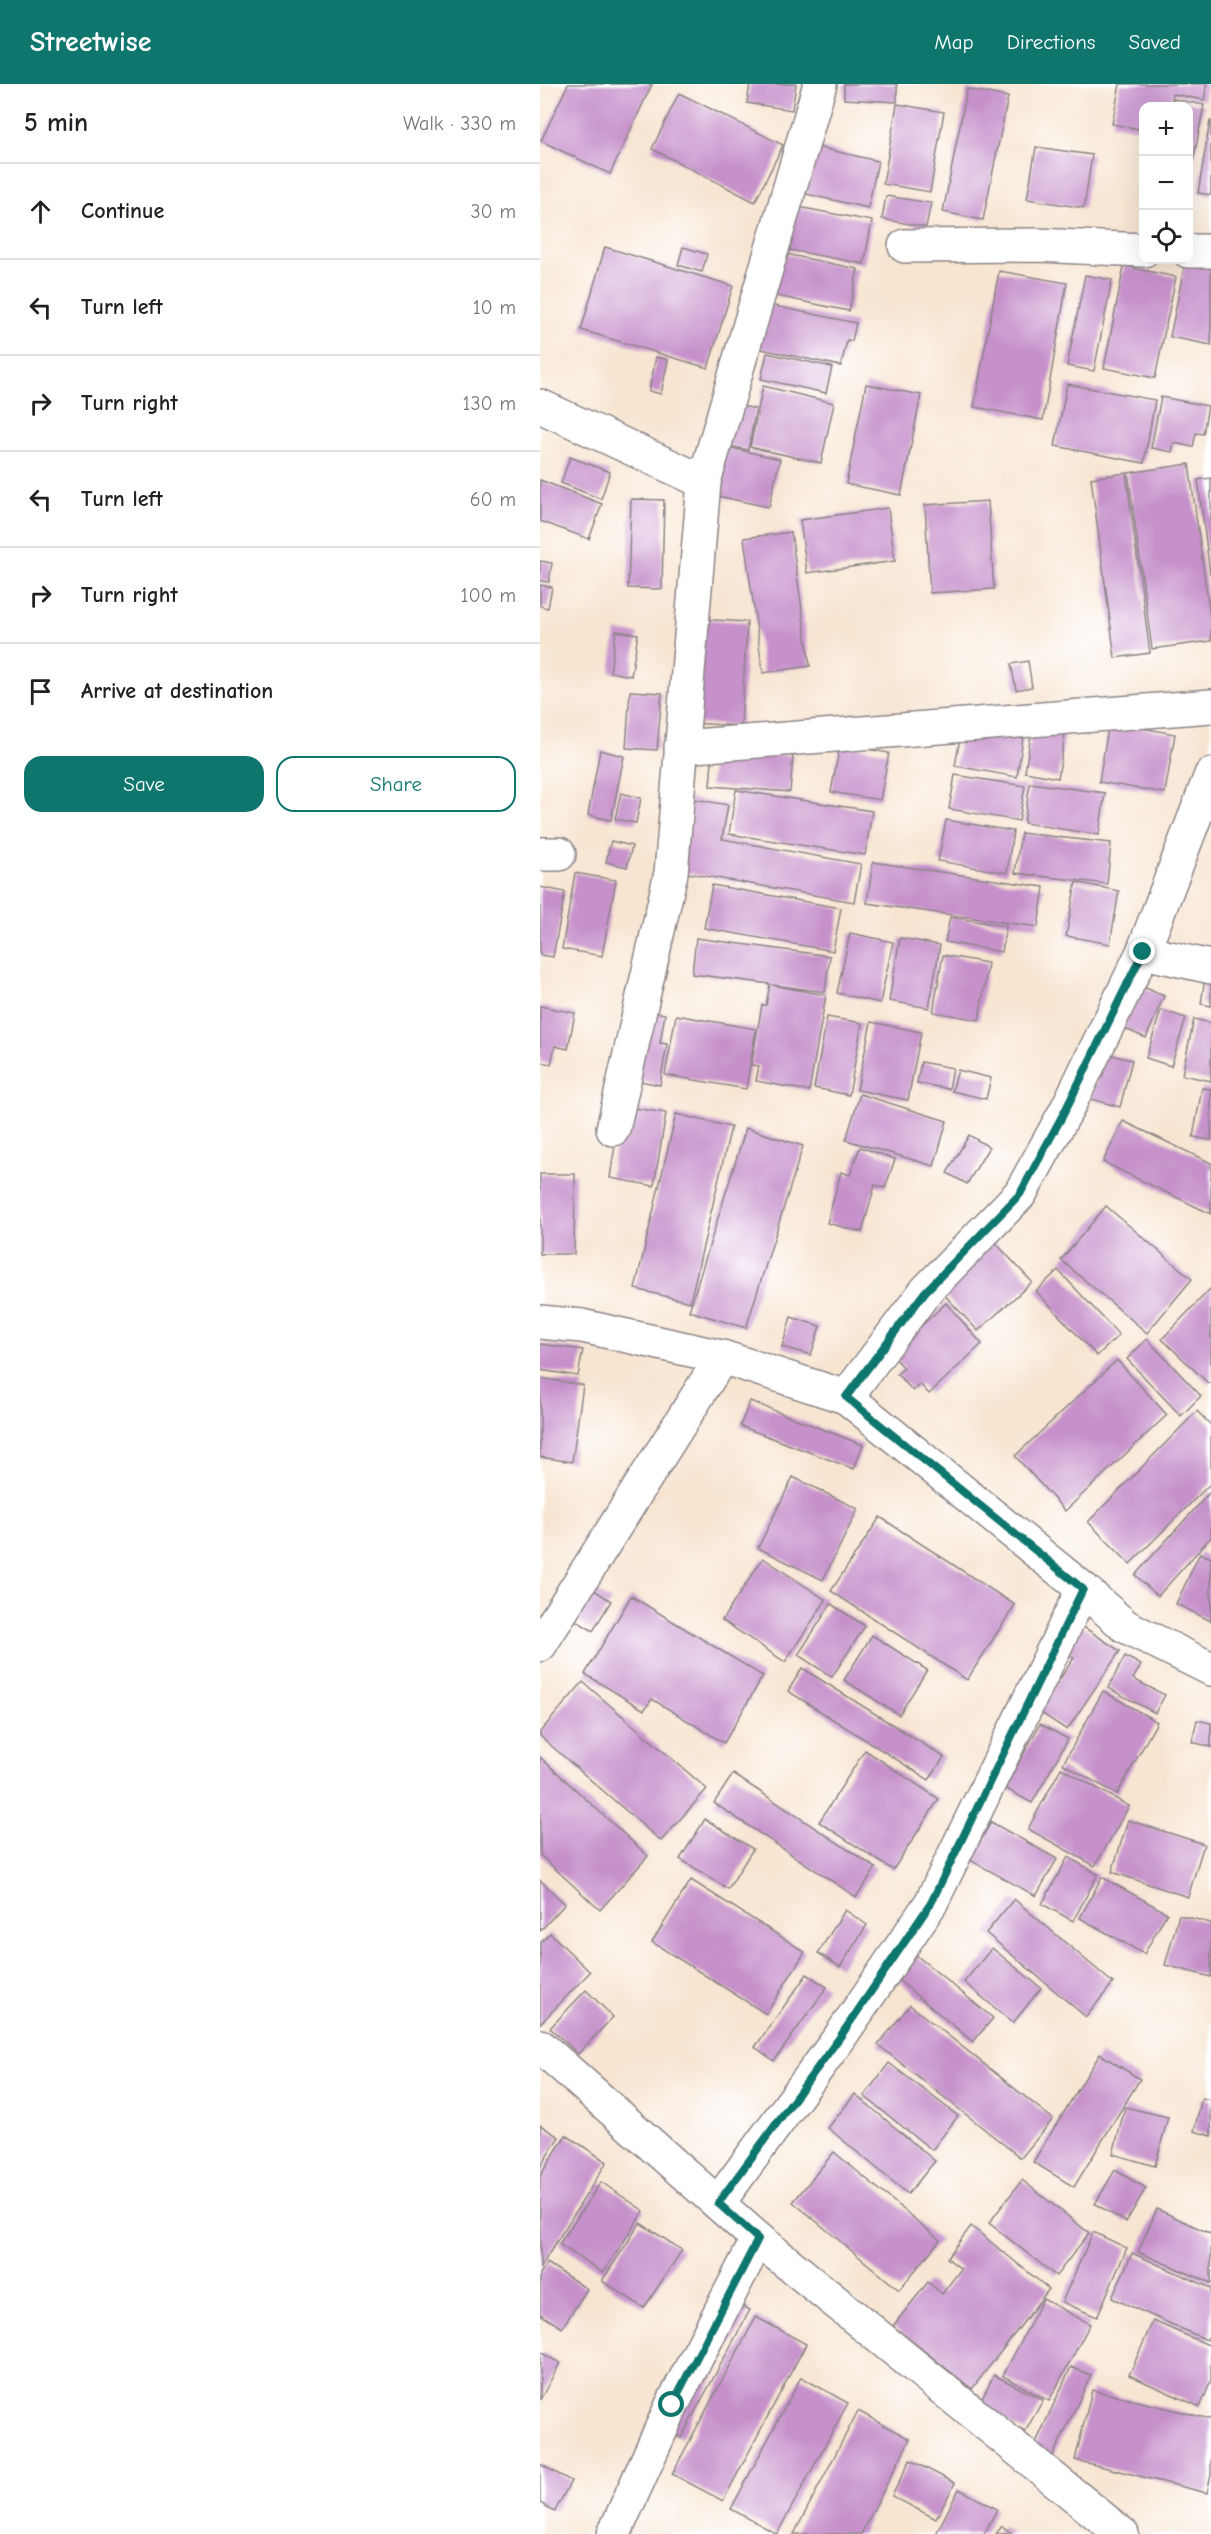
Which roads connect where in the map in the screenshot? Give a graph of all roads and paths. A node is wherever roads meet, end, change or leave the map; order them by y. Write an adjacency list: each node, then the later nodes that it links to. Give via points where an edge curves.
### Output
1 (820, 84): 7 (street)
2 (905, 246): 3 (street, via 1037,245)
3 (1139, 250)
4 (1193, 251): 5 (street)
5 (1211, 251)
6 (540, 406): 7 (street)
7 (704, 482): 9 (street)
8 (1211, 706): 9 (street)
9 (681, 747): 13 (street, via 671,873)
10 (1211, 776): 11 (street)
11 (1143, 952): 12 (street); 16 (street, via 1020,1194 925,1292)
12 (1211, 967)
13 (613, 1129)
14 (540, 1322): 15 (street, via 582,1326)
15 (722, 1357): 16 (street); 18 (street)
16 (846, 1397): 17 (street)
17 (1083, 1589): 19 (street, via 1125,1626); 21 (street, via 931,1903 840,2037)
18 (540, 1645)
19 (1211, 1669)
20 (540, 2046): 21 (street)
21 (718, 2203): 22 (street)
22 (758, 2239): 23 (street, via 672,2405); 24 (street)
23 (614, 2534)
24 (1122, 2534)

